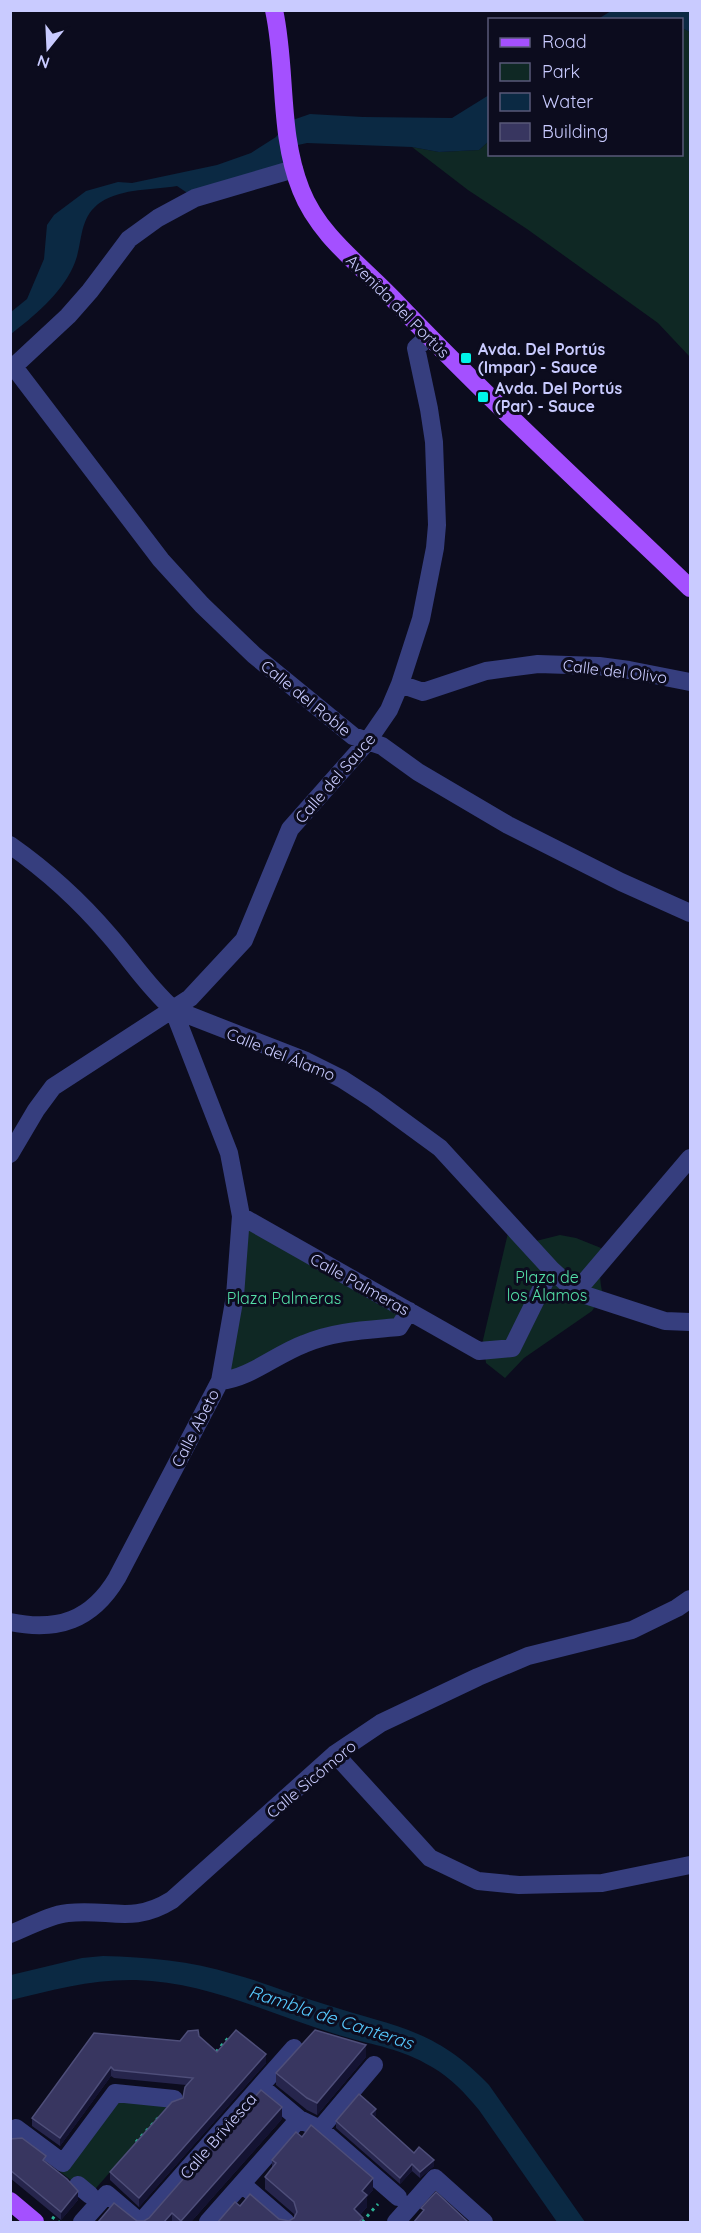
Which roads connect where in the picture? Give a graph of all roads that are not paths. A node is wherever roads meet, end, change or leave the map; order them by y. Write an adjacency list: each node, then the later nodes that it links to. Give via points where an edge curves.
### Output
1 (274, 10): 2 (main road, Avenida del Portús, via 288,147)
2 (294, 170): 3 (main road, Avenida del Portús, via 306,201 329,236); 4 (street, via 195,198 158,218 129,239 83,299)
3 (428, 337): 5 (main road, Avenida del Portús); 7 (street, Calle del Sauce, via 416,348 434,442 437,525 426,597)
4 (12, 369): 8 (street, Calle del Roble, via 161,560 202,605 254,656 353,736)
5 (690, 588)
6 (690, 682): 7 (street, Calle del Olivo, via 599,666 538,664 486,671 423,692)
7 (400, 684): 8 (street, Calle del Sauce, via 389,710)
8 (367, 742): 10 (street, Calle del Roble, via 382,746 508,825); 11 (street, Calle del Sauce, via 290,829 244,939 190,998)
9 (10, 845): 11 (street, Calle del Álamo, via 93,917)
10 (690, 913)
11 (172, 1009): 12 (street, Calle del Sauce, via 53,1087); 14 (street, Calle Abeto, via 230,1153); 15 (street, Calle del Álamo, via 306,1061 373,1099 440,1148)
12 (10, 1154)
13 (690, 1158): 16 (street)
14 (241, 1216): 17 (street, Calle Palmeras); 19 (street, Calle Abeto, via 235,1296)
15 (551, 1269): 16 (street, Calle del Álamo); 17 (street, Calle Palmeras, via 512,1348 479,1351)
16 (576, 1292): 18 (street, via 665,1321)
17 (409, 1311): 19 (street, via 399,1327 316,1339 235,1379)
18 (690, 1322)
19 (219, 1381): 21 (street, Calle Abeto, via 104,1598 94,1608 65,1622 38,1626)
20 (690, 1599): 22 (street, Calle Sicómoro, via 632,1630 528,1656 478,1677 381,1723)
21 (10, 1622)
22 (335, 1754): 23 (street, via 430,1858 478,1881 519,1885 602,1882); 24 (street, Calle Sicómoro, via 159,1908 128,1915 65,1913)
23 (690, 1865)
24 (10, 1934)
25 (294, 2048): 27 (street, Calle Briviesca)
26 (374, 2065): 30 (street)
27 (261, 2087): 29 (street); 37 (street, Calle Briviesca)
28 (174, 2099): 31 (street, via 115,2093 63,2163 16,2128)
29 (299, 2119): 30 (street); 32 (street)
30 (320, 2129): 33 (street)
31 (10, 2136)
32 (242, 2184): 38 (street); 39 (street)
33 (398, 2197)
34 (10, 2201): 35 (main road)
35 (35, 2223)
36 (82, 2223): 37 (street, via 107,2194)
37 (140, 2223)
38 (208, 2223)
39 (286, 2223)
40 (396, 2223): 41 (street, via 435,2178)
41 (484, 2223)

